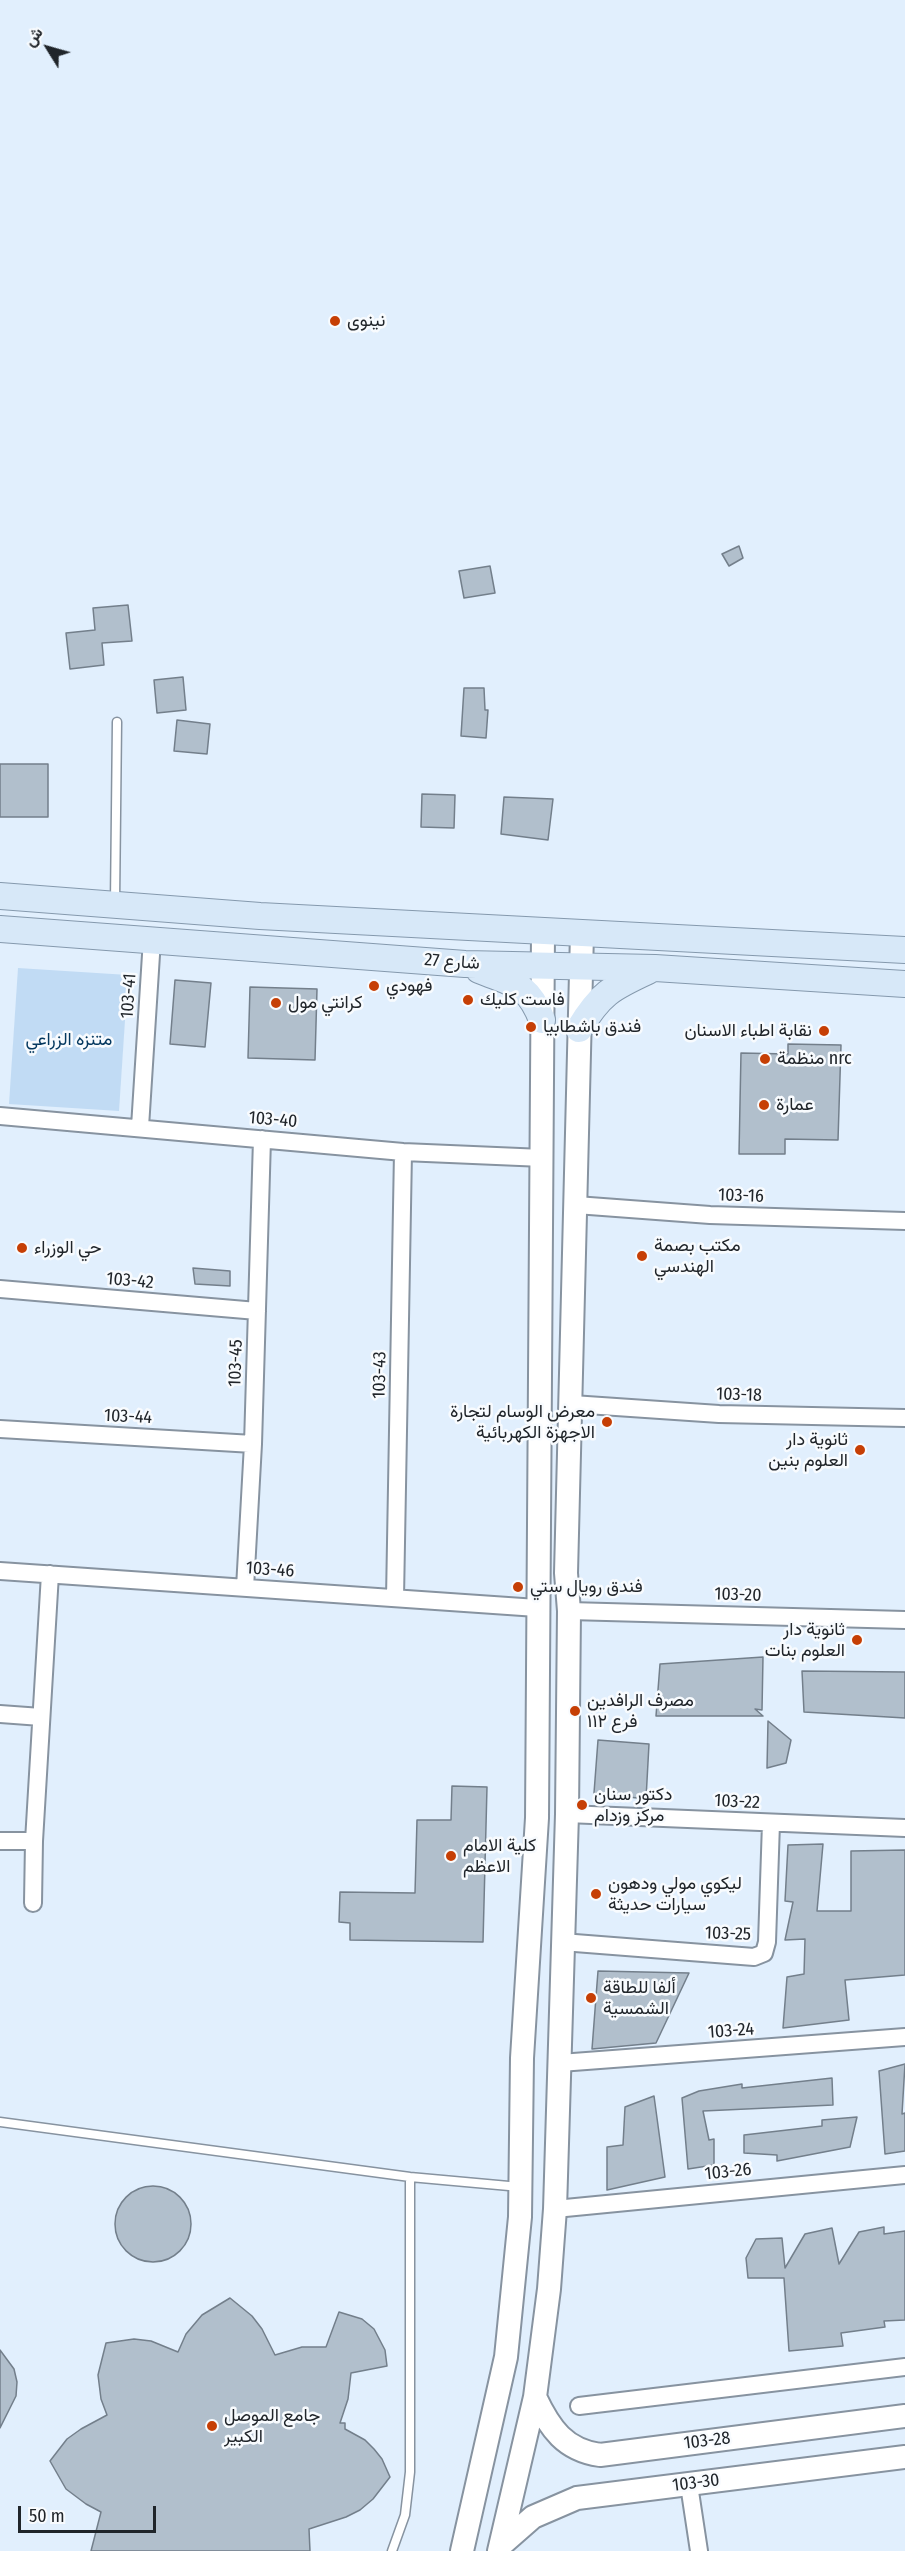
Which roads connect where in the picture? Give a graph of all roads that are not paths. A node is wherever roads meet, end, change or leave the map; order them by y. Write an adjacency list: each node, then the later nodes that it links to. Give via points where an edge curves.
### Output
1 (117, 722): 3 (lane)
2 (0, 896): 3 (main road, شارع 27)
3 (115, 905): 5 (main road, شارع 27)
4 (0, 929): 7 (main road, شارع 27)
5 (543, 932): 6 (main road, شارع 27); 10 (main road)
6 (582, 933): 8 (main road, شارع 27); 11 (main road)
7 (152, 939): 9 (main road, شارع 27); 17 (street, 103-41)
8 (905, 950)
9 (465, 963): 10 (main road, شارع 27); 14 (main road, via 522,988 534,1000)
10 (543, 966): 11 (main road, شارع 27); 14 (main road)
11 (580, 967): 12 (main road, شارع 27); 15 (main road)
12 (655, 968): 13 (main road, شارع 27); 15 (main road, via 611,988)
13 (905, 984)
14 (542, 1020): 20 (main road)
15 (579, 1029): 21 (main road)
16 (0, 1116): 17 (street, 103-40)
17 (140, 1127): 18 (street, 103-40)
18 (262, 1139): 19 (street, 103-40); 24 (street, 103-45)
19 (403, 1152): 20 (street, 103-40); 32 (street, 103-43)
20 (543, 1158): 33 (main road)
21 (576, 1205): 22 (street, 103-16, via 711,1215); 25 (main road)
22 (905, 1221)
23 (0, 1288): 24 (street, 103-42)
24 (257, 1311): 28 (street, 103-45)
25 (572, 1404): 26 (street, 103-18, via 719,1414); 34 (main road, via 566,1573)
26 (905, 1418)
27 (0, 1429): 28 (street, 103-44)
28 (253, 1444): 31 (street, 103-45)
29 (0, 1571): 30 (street, 103-46)
30 (50, 1574): 31 (street, 103-46); 37 (street)
31 (245, 1588): 32 (street, 103-46)
32 (395, 1598): 33 (street, 103-46)
33 (537, 1608): 50 (main road, via 537,1818 522,2058)
34 (569, 1611): 35 (street, 103-20); 38 (main road)
35 (905, 1620)
36 (0, 1714): 37 (street)
37 (41, 1717): 42 (street)
38 (567, 1814): 39 (street, 103-22); 44 (main road)
39 (771, 1823): 40 (street, 103-22); 44 (street, 103-25, via 764,1953 754,1957)
40 (905, 1828)
41 (0, 1841): 42 (street)
42 (34, 1841): 43 (street)
43 (33, 1903)
44 (562, 1942): 46 (main road)
45 (905, 2037): 46 (street, 103-24)
46 (560, 2063): 51 (main road)
47 (0, 2122): 49 (lane)
48 (905, 2175): 51 (street, 103-26)
49 (410, 2177): 50 (lane); 59 (lane, via 410,2472 405,2515)
50 (520, 2187): 60 (main road, via 506,2357)
51 (555, 2209): 53 (main road)
52 (905, 2367): 54 (street)
53 (535, 2397): 55 (main road, 103-28, via 557,2436 577,2449 600,2455); 58 (main road)
54 (579, 2406)
55 (905, 2416)
56 (905, 2457): 57 (main road, 103-30)
57 (689, 2485): 58 (main road, 103-30, via 562,2502 533,2517); 61 (street)
58 (500, 2548)
59 (392, 2551)
60 (462, 2551)
61 (699, 2551)

